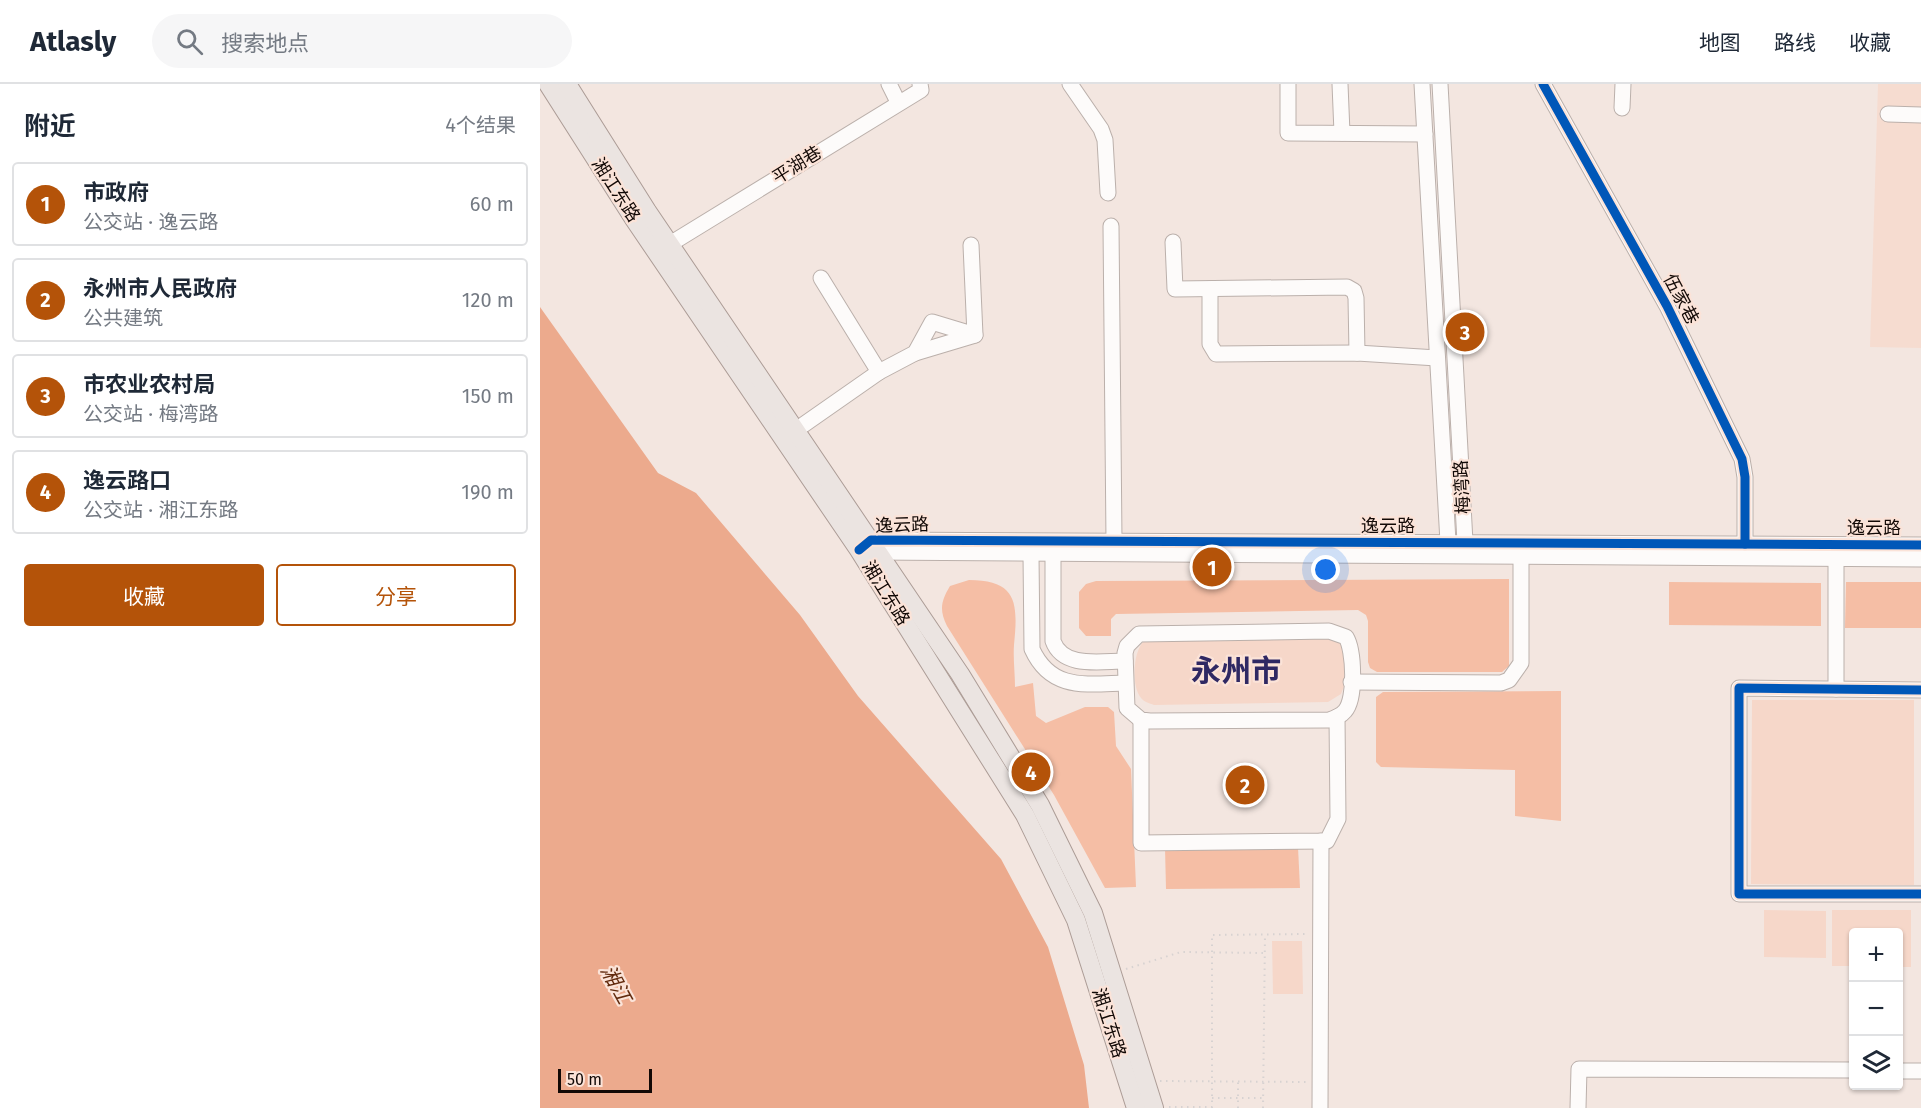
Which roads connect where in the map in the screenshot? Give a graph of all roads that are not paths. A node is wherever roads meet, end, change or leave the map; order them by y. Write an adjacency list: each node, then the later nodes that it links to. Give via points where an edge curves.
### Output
1 (548, 84): 36 (main road, 湘江东路, via 634,219)
2 (567, 84): 21 (main road, 湘江东路)
3 (889, 84): 12 (street)
4 (920, 84): 12 (street, 平湖巷, via 921,90)
5 (1070, 84): 18 (street, via 1105,140)
6 (1288, 84): 16 (street, via 1288,133)
7 (1340, 84): 16 (street)
8 (1422, 84): 17 (street, 梅湾路)
9 (1440, 84): 33 (street, 梅湾路)
10 (1543, 84): 34 (street, 伍家巷, via 1667,306 1742,459)
11 (1623, 84): 13 (street)
12 (898, 102): 21 (street, 平湖巷)
13 (1622, 108)
14 (1888, 114): 15 (street)
15 (1921, 115)
16 (1342, 133): 17 (street)
17 (1425, 134): 28 (street, 梅湾路)
18 (1108, 193)
19 (1111, 226): 31 (street)
20 (1173, 242): 24 (street, via 1175,289)
21 (670, 244): 30 (main road, 湘江东路)
22 (971, 245): 25 (street)
23 (821, 278): 29 (street)
24 (1210, 289): 27 (street, via 1347,287 1356,298); 27 (street, via 1210,344 1216,354)
25 (975, 335): 26 (street); 26 (street, via 932,322)
26 (915, 353): 29 (street)
27 (1357, 353): 28 (street)
28 (1437, 358): 32 (street, 梅湾路)
29 (879, 372): 30 (street)
30 (796, 430): 36 (main road, 湘江东路)
31 (1114, 541): 32 (street, 逸云路); 36 (street, 逸云路)
32 (1448, 542): 33 (street, 逸云路); 39 (street, 梅湾路)
33 (1465, 542): 34 (street, 逸云路); 39 (street)
34 (1744, 544): 35 (street, 逸云路)
35 (1921, 544)
36 (870, 548): 37 (street, 逸云路); 55 (main road, 湘江东路, via 1024,815 1076,920); 56 (main road, 湘江东路, via 960,674 1040,805 1092,913)
37 (1031, 555): 38 (street, 逸云路); 45 (street, via 1032,649 1038,663 1066,682)
38 (1053, 555): 39 (street, 逸云路); 43 (street, via 1056,649 1072,660)
39 (1457, 557): 40 (street, 逸云路)
40 (1521, 557): 41 (street, 逸云路); 44 (street, via 1521,663 1509,680)
41 (1836, 558): 42 (street, 逸云路); 46 (street)
42 (1921, 559)
43 (1125, 661): 44 (street, via 1127,646 1139,634 1329,631 1346,637 1350,644); 45 (street)
44 (1351, 682): 48 (street, via 1350,702)
45 (1125, 683): 49 (street, via 1127,708)
46 (1836, 689): 47 (street); 51 (street, via 1739,688 1739,894)
47 (1921, 690)
48 (1337, 717): 49 (street); 50 (street, via 1338,819 1327,841)
49 (1141, 720): 50 (street, via 1141,843)
50 (1321, 841): 57 (street)
51 (1921, 894)
52 (1849, 1070): 58 (street, via 1579,1069)
53 (1903, 1071): 54 (street)
54 (1921, 1071)
55 (1136, 1108)
56 (1154, 1108)
57 (1320, 1108)
58 (1578, 1108)

